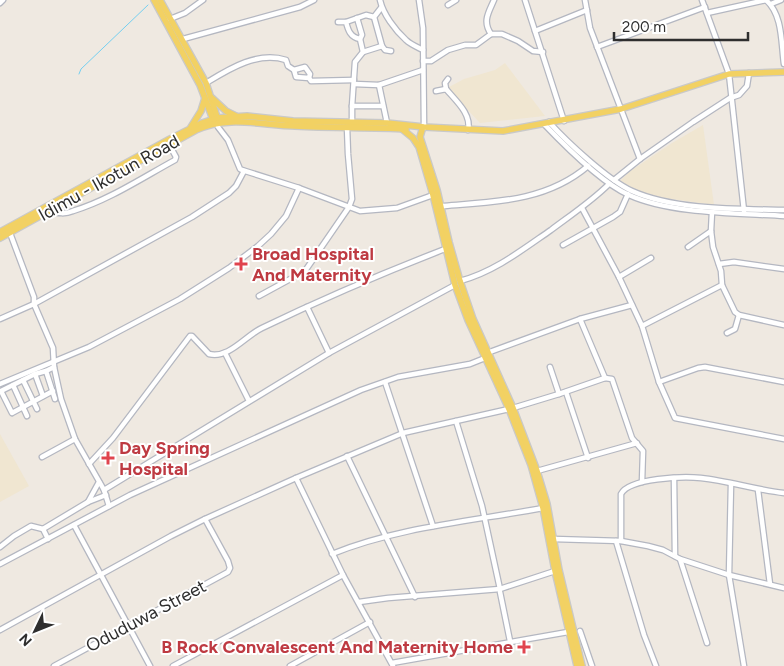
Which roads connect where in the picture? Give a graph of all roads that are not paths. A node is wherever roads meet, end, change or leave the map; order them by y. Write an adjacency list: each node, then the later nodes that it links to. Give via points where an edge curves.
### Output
1 (3, 0): 15 (street)
2 (154, 0): 51 (main road)
3 (160, 0): 24 (main road)
4 (203, 0): 24 (street)
5 (314, 0): 29 (street, via 300,8)
6 (380, 0): 19 (street)
7 (419, 0): 33 (street)
8 (456, 0): 17 (street)
9 (494, 0): 28 (street, via 486,18)
10 (526, 0): 27 (street)
11 (584, 0): 20 (street)
12 (702, 0): 18 (street)
13 (766, 0): 16 (street); 21 (street)
14 (781, 0): 16 (street)
15 (0, 3)
16 (771, 4): 38 (street, via 782,38)
17 (448, 5)
18 (705, 7): 21 (street); 32 (street)
19 (381, 8): 22 (street); 33 (street, via 406,40)
20 (587, 10): 27 (street); 32 (street)
21 (707, 12): 43 (street)
22 (374, 17): 23 (street); 31 (street)
23 (357, 18): 26 (street); 30 (street, via 362,35)
24 (170, 19): 29 (main road)
25 (338, 22): 26 (street)
26 (346, 22): 30 (street, via 350,34)
27 (535, 31): 36 (street)
28 (491, 34): 36 (street, via 502,34 533,51); 37 (street, via 476,45 448,50 431,61)
29 (183, 39): 47 (main road)
30 (360, 39): 35 (street)
31 (382, 46): 34 (street, via 384,50); 35 (street)
32 (597, 47): 55 (street)
33 (423, 50): 37 (street)
34 (391, 51)
35 (363, 52): 46 (street, via 355,62)
36 (543, 52): 57 (street)
37 (423, 61): 40 (street)
38 (784, 61)
39 (294, 70): 44 (street, via 296,77); 44 (street, via 304,67 310,74); 47 (street, via 286,60 254,60 237,65)
40 (423, 70): 48 (street); 65 (street)
41 (784, 72): 42 (main road)
42 (749, 73): 43 (main road); 52 (street, via 744,91)
43 (728, 74): 52 (street); 55 (main road)
44 (309, 78): 46 (street, via 314,82)
45 (448, 79): 49 (street)
46 (354, 82): 48 (street); 53 (street)
47 (206, 83): 51 (main road)
48 (379, 85): 54 (street)
49 (446, 89): 50 (street); 66 (street, via 469,119)
50 (436, 91)
51 (208, 97): 56 (main road); 58 (main road); 63 (main road)
52 (730, 98): 69 (street); 82 (street)
53 (352, 106): 54 (street); 59 (street)
54 (382, 106): 60 (street)
55 (621, 109): 57 (main road); 69 (street)
56 (236, 116): 58 (main road); 59 (main road)
57 (561, 121): 61 (main road)
58 (216, 122): 62 (main road); 63 (main road, via 202,123); 68 (main road, Idimu - Ikotun Road); 71 (street)
59 (352, 122): 60 (main road)
60 (388, 123): 65 (main road)
61 (548, 124): 65 (main road, via 494,133); 66 (main road, via 503,131); 70 (street); 72 (street)
62 (347, 127): 64 (main road); 78 (street, via 352,199)
63 (189, 129): 87 (main road)
64 (402, 129): 65 (main road); 67 (main road)
65 (420, 130): 66 (main road); 67 (main road); 77 (main road)
66 (468, 130)
67 (413, 138): 76 (main road, via 419,147)
68 (170, 146): 80 (main road, Idimu - Ikotun Road); 80 (street, via 175,160 105,198 73,212)
69 (640, 159): 72 (street)
70 (588, 166): 73 (street); 77 (street, via 561,183 522,199)
71 (244, 171): 74 (street); 100 (street, via 229,193 192,217)
72 (614, 180): 82 (street, via 630,190 665,201)
73 (609, 184): 75 (street); 79 (street)
74 (299, 188): 78 (street); 112 (street, via 286,216 271,234 229,268 180,299 89,347)
75 (628, 194): 83 (street, via 663,206); 85 (street, via 620,212)
76 (434, 196): 78 (street, via 397,208 360,211); 92 (main road)
77 (441, 206): 97 (main road)
78 (349, 207): 99 (street, via 305,272)
79 (582, 208): 85 (street); 97 (street, via 499,266)
80 (51, 210): 88 (main road, Idimu - Ikotun Road)
81 (784, 210): 82 (street)
82 (744, 211): 83 (street); 84 (street)
83 (712, 212): 86 (street)
84 (784, 216)
85 (593, 228): 90 (street); 96 (street)
86 (711, 231): 91 (street); 94 (street)
87 (0, 232)
88 (10, 232): 89 (main road, Idimu - Ikotun Road); 100 (street)
89 (0, 238)
90 (563, 244)
91 (688, 247)
92 (445, 249): 97 (main road); 101 (street)
93 (651, 258): 96 (street)
94 (719, 264): 95 (street, via 734,262); 98 (street)
95 (784, 270)
96 (619, 276): 102 (street)
97 (457, 283): 110 (street); 111 (main road)
98 (722, 285): 103 (street); 107 (street)
99 (260, 296)
100 (34, 304): 104 (street); 112 (street)
101 (307, 306): 109 (street, via 256,331); 110 (street)
102 (632, 306): 105 (street); 107 (street)
103 (739, 315): 106 (street); 108 (street, via 735,329)
104 (0, 319)
105 (580, 319): 111 (street); 117 (street)
106 (784, 325)
107 (642, 326): 120 (street)
108 (727, 333)
109 (225, 353): 129 (street); 144 (street, via 209,354 190,336)
110 (329, 353): 129 (street)
111 (486, 356): 119 (street, via 470,364); 132 (main road)
112 (54, 360): 114 (street); 122 (street)
113 (550, 367): 126 (street)
114 (54, 368): 115 (street); 138 (street)
115 (46, 371): 116 (street); 124 (street)
116 (35, 374): 118 (street); 127 (street)
117 (605, 378): 125 (street); 139 (street, via 612,379 632,438)
118 (23, 380): 123 (street); 130 (street)
119 (385, 382): 136 (street); 155 (street, via 188,467)
120 (659, 382): 121 (street, via 705,367); 137 (street, via 675,418)
121 (784, 382)
122 (0, 384)
123 (13, 385): 131 (street); 131 (street, via 2,391 12,413)
124 (53, 391): 127 (street); 128 (street)
125 (566, 392): 126 (street); 143 (street)
126 (559, 394): 132 (street)
127 (44, 396): 130 (street)
128 (55, 399)
129 (249, 401): 152 (street)
130 (34, 402): 131 (street); 133 (street)
131 (23, 407): 134 (street)
132 (511, 409): 135 (street); 140 (main road)
133 (37, 410)
134 (27, 416)
135 (456, 421): 136 (street); 158 (street)
136 (402, 433): 141 (street); 160 (street)
137 (784, 438)
138 (75, 439): 142 (street); 144 (street)
139 (637, 443): 143 (street); 149 (street, via 644,453)
140 (529, 453): 145 (main road); 156 (main road)
141 (347, 456): 146 (street); 162 (street)
142 (42, 457)
143 (588, 458): 145 (street)
144 (90, 464): 148 (street)
145 (538, 471): 164 (main road)
146 (296, 478): 157 (street); 167 (street)
147 (674, 478): 149 (street); 150 (street, via 701,478); 168 (street)
148 (99, 482): 152 (street); 154 (street)
149 (642, 482): 165 (street, via 627,487 620,494)
150 (731, 484): 151 (street); 173 (street)
151 (758, 490): 153 (street); 175 (street)
152 (105, 493): 154 (street); 155 (street)
153 (784, 494)
154 (88, 502): 161 (street)
155 (109, 506): 159 (street)
156 (543, 508): 158 (street); 171 (main road)
157 (205, 519): 172 (street); 181 (street, Oduduwa Street, via 228,561 228,572)
158 (484, 519): 160 (street); 177 (street)
159 (74, 525): 163 (street); 172 (street)
160 (433, 526): 162 (street)
161 (43, 529): 163 (street); 166 (street, via 31,526)
162 (385, 537): 167 (street); 178 (street)
163 (48, 539): 170 (street)
164 (554, 539): 165 (street); 193 (main road)
165 (618, 541): 168 (street, via 648,546); 195 (street)
166 (0, 547)
167 (332, 554): 174 (street)
168 (675, 556): 169 (street)
169 (680, 559): 173 (street); 186 (street)
170 (0, 564)
171 (555, 571): 177 (street); 184 (main road)
172 (101, 574): 181 (street); 182 (street)
173 (729, 574): 175 (street); 196 (street)
174 (343, 575): 179 (street); 190 (street)
175 (770, 584): 176 (street)
176 (784, 588)
177 (500, 590): 178 (street); 185 (street)
178 (416, 597): 179 (street)
179 (359, 602): 180 (street)
180 (370, 622): 187 (street); 191 (street)
181 (128, 625): 188 (street, Oduduwa Street); 189 (street)
182 (0, 630)
183 (580, 631): 194 (street)
184 (568, 632): 185 (street); 192 (main road)
185 (510, 642): 187 (street)
186 (707, 643)
187 (392, 665)
188 (54, 666)
189 (150, 666)
190 (173, 666)
191 (290, 666)
192 (577, 666)
193 (582, 666)
194 (592, 666)
195 (656, 666)
196 (744, 666)

